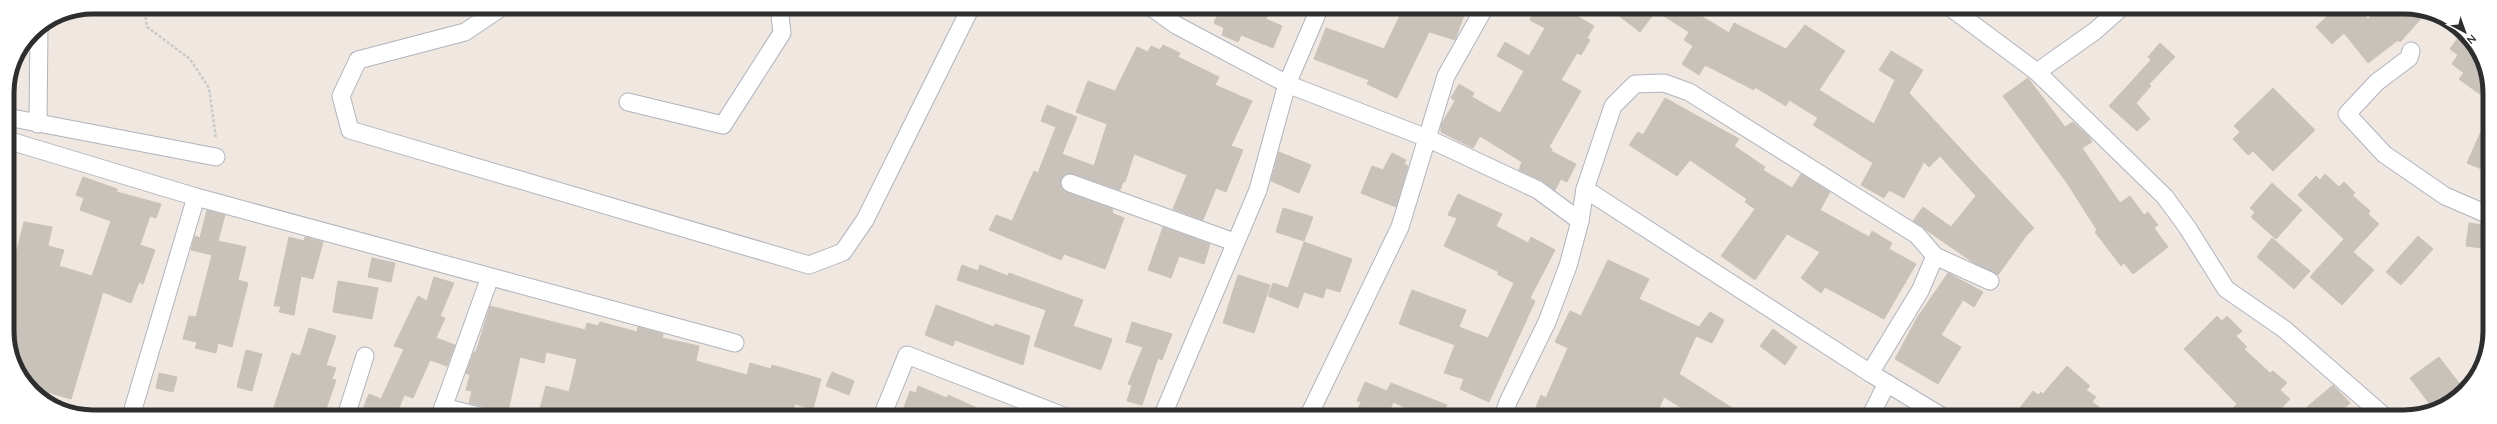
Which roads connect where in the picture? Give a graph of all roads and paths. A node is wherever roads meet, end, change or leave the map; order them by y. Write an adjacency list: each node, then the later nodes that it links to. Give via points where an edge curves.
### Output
1 (145, 14): 19 (path, via 147,27 190,59 208,88 216,133)
2 (492, 14): 4 (street, via 465,32 358,60 341,96 350,130 809,265 843,252 866,220)
3 (780, 14): 14 (street, via 782,33 723,125)
4 (968, 14)
5 (1161, 14): 13 (street, via 1176,25)
6 (1317, 14): 13 (street)
7 (1482, 14): 17 (street, via 1446,76)
8 (1959, 14): 12 (street)
9 (2114, 14): 12 (street, via 2095,31)
10 (39, 36): 16 (street)
11 (2411, 51): 23 (street, via 2409,58 2377,82 2347,114 2384,154 2446,196)
12 (2036, 72): 43 (street, via 2165,197 2226,289 2284,329)
13 (1287, 84): 17 (street); 25 (street, via 1258,190)
14 (628, 102)
15 (14, 119): 16 (street)
16 (38, 124): 19 (street)
17 (1427, 138): 24 (street, via 1538,190); 39 (street, via 1400,227)
18 (14, 142): 22 (street)
19 (216, 157)
20 (1070, 183): 25 (street)
21 (1585, 189): 24 (street); 26 (street, via 1613,106 1635,84 1664,83 1689,92 1917,235); 31 (street)
22 (196, 196): 27 (street); 33 (street)
23 (2483, 212)
24 (1580, 221): 40 (street, via 1568,266 1547,322)
25 (1234, 242): 38 (street)
26 (1935, 256): 28 (street); 31 (street, via 1920,291)
27 (490, 277): 29 (street); 35 (street)
28 (1990, 281)
29 (735, 343)
30 (365, 356): 34 (street)
31 (1870, 373): 32 (street)
32 (1887, 383): 41 (street); 42 (street)
33 (133, 410)
34 (348, 410)
35 (441, 410)
36 (884, 410): 37 (street, via 907,355)
37 (1048, 410)
38 (1165, 410)
39 (1311, 410)
40 (1505, 410)
41 (1874, 410)
42 (1931, 410)
43 (2377, 410)

